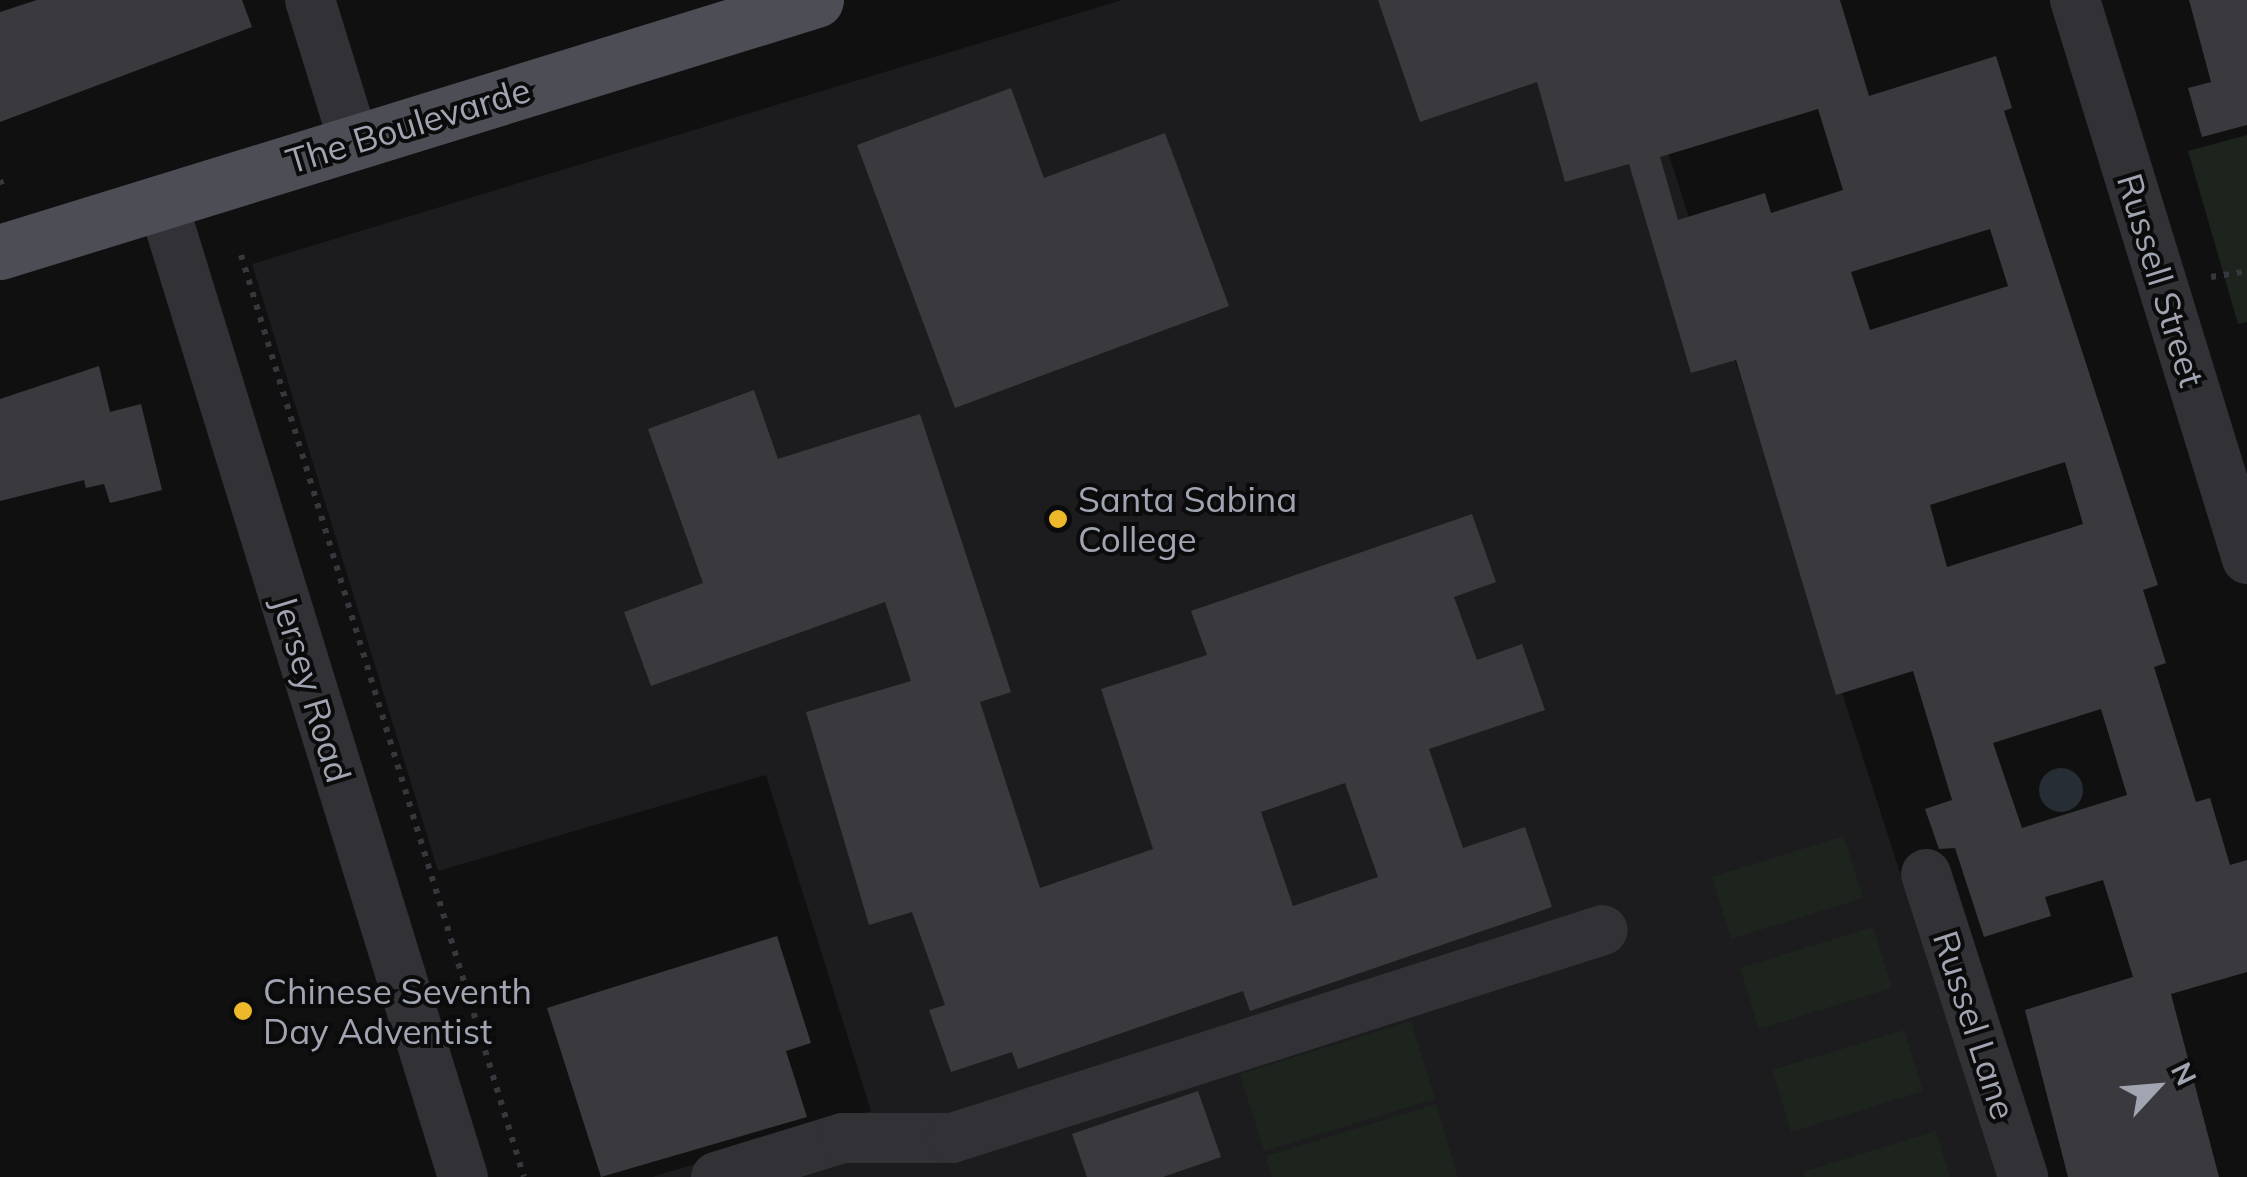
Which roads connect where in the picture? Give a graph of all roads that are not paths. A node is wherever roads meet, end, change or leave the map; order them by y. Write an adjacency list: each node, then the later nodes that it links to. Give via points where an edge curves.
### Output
1 (310, 0): 4 (street)
2 (816, 0): 4 (main road, The Boulevarde)
3 (2075, 0): 7 (street, Russell Street)
4 (354, 142): 5 (main road, The Boulevarde)
5 (162, 201): 6 (main road, The Boulevarde); 10 (street, Jersey Road)
6 (0, 252)
7 (2247, 559)
8 (1926, 874): 12 (street, Russel Lane)
9 (1603, 930): 11 (street, via 952,1138 842,1138)
10 (463, 1177)
11 (716, 1177)
12 (2023, 1177)

